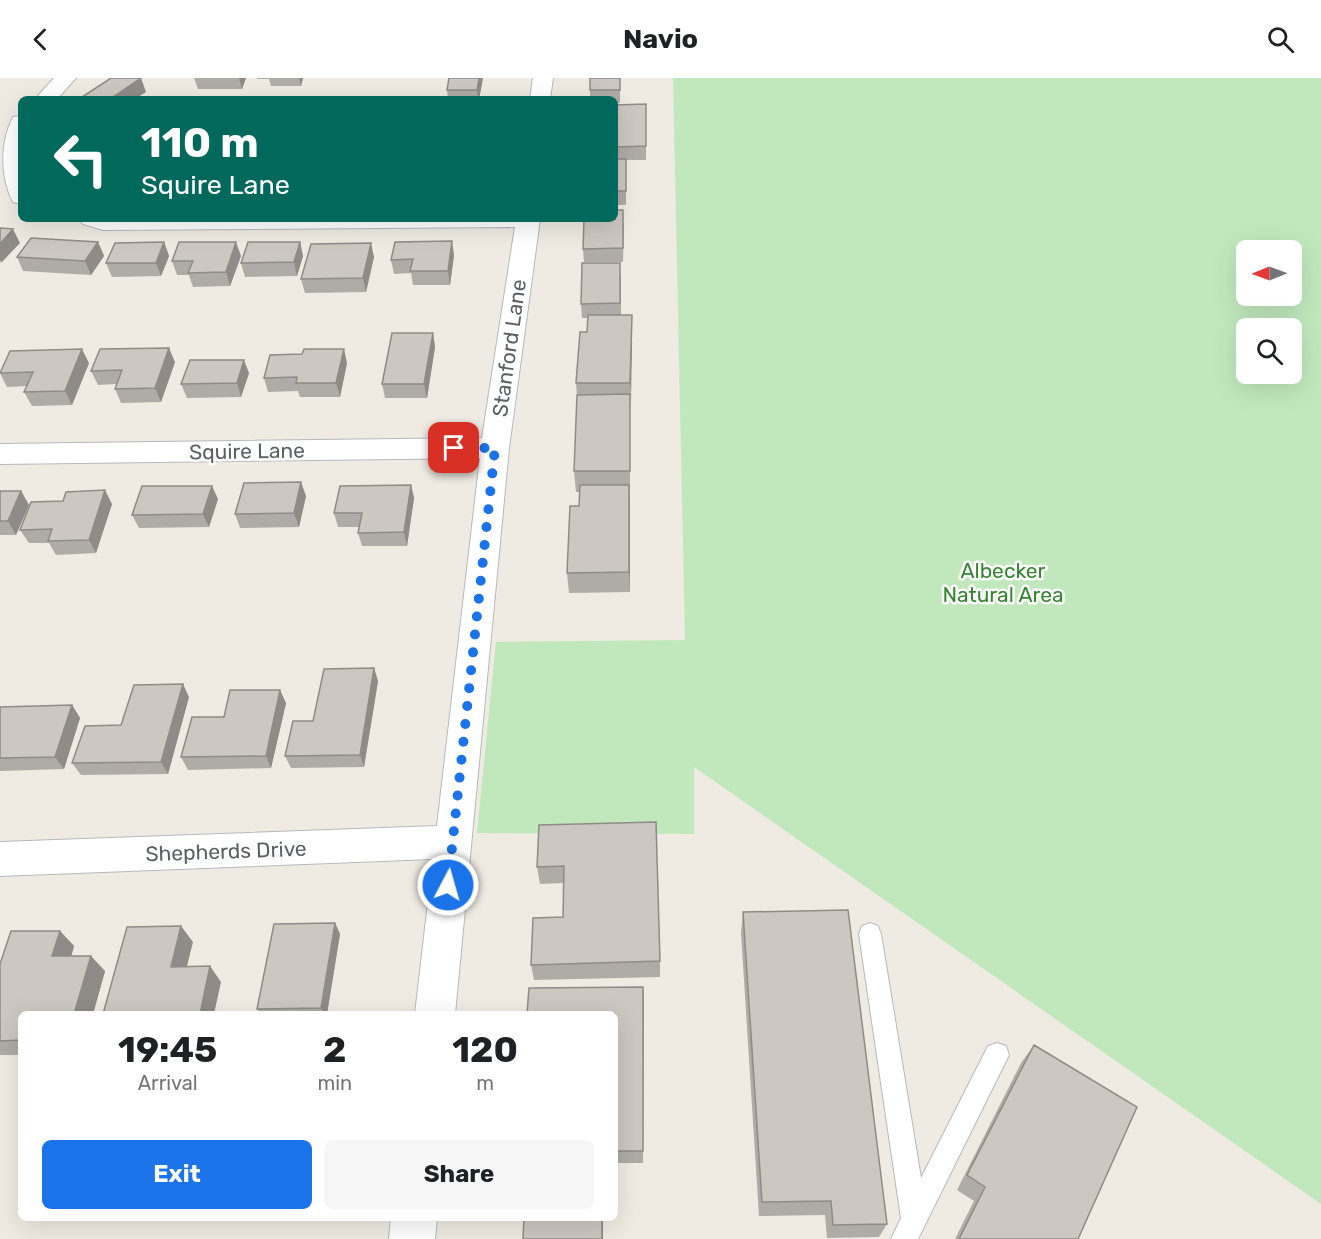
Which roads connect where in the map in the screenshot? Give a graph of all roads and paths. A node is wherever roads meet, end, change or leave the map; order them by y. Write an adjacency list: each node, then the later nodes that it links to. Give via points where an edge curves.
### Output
1 (66, 78): 3 (street)
2 (543, 78): 4 (street)
3 (48, 96)
4 (540, 96)
5 (18, 129): 6 (street, via 8,158)
6 (18, 188)
7 (100, 222): 8 (street)
8 (245, 222)
9 (528, 222): 10 (street, Stanford Lane)
10 (495, 448): 11 (street, Squire Lane); 12 (street, Stanford Lane)
11 (0, 454)
12 (452, 842): 13 (street, Shepherds Drive); 15 (street, Stanford Lane)
13 (0, 860)
14 (870, 934): 18 (lane)
15 (435, 1011)
16 (998, 1054): 18 (lane)
17 (414, 1221): 19 (street)
18 (909, 1229)
19 (412, 1239)

